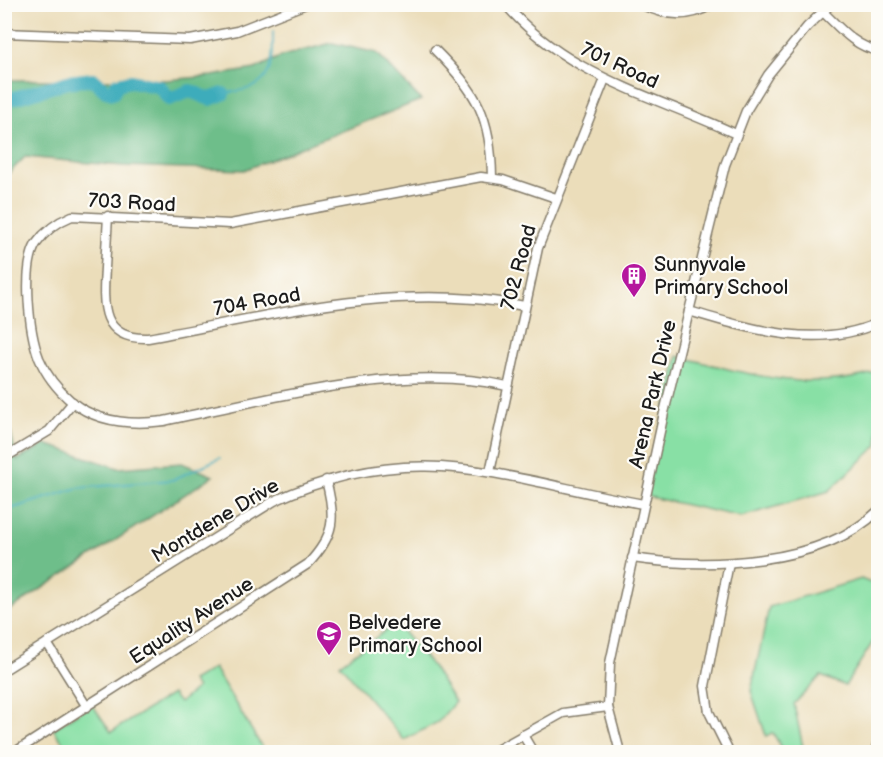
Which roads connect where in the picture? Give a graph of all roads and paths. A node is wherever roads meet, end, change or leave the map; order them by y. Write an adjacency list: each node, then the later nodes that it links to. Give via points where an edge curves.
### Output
1 (306, 4): 7 (street, via 237,32 190,40)
2 (505, 4): 10 (street, 701 Road, via 554,50)
3 (640, 4): 4 (street, via 668,15 686,15)
4 (714, 4)
5 (831, 4): 6 (street, Arena Park Drive)
6 (823, 12): 9 (street, via 850,39); 11 (street, Arena Park Drive, via 768,75)
7 (4, 33)
8 (435, 50): 12 (street, via 464,78 475,96 489,136)
9 (879, 51)
10 (605, 79): 11 (street, 701 Road); 13 (street, 702 Road)
11 (736, 134): 16 (street, Arena Park Drive)
12 (492, 177): 13 (street, 703 Road); 14 (street, 703 Road, via 230,224)
13 (556, 198): 15 (street, 702 Road, via 537,248)
14 (108, 216): 15 (street, 704 Road, via 104,305 115,329 130,338 148,339 392,296 456,296); 19 (street, 703 Road, via 84,214 59,221 36,246 31,260 32,326 39,357 55,385)
15 (524, 306): 18 (street, 702 Road)
16 (689, 311): 17 (street, via 773,333 809,337 841,335); 23 (street, Arena Park Drive)
17 (879, 323)
18 (507, 386): 19 (street, 703 Road, via 411,377 140,424 108,419); 21 (street, 702 Road)
19 (73, 402): 20 (street, via 49,431)
20 (4, 458)
21 (490, 472): 22 (street, Montdene Drive, via 448,465 412,465 383,467); 23 (street, Montdene Drive)
22 (326, 480): 27 (street, Montdene Drive, via 274,501); 29 (street, Equality Avenue, via 333,520 326,543 308,564)
23 (643, 504): 25 (street, Arena Park Drive)
24 (879, 512): 26 (street, via 853,530 795,553)
25 (632, 558): 26 (street); 30 (street, Arena Park Drive, via 610,663)
26 (729, 563): 37 (street, via 705,686 709,712)
27 (47, 643): 28 (street, Montdene Drive); 29 (street)
28 (4, 670)
29 (87, 707): 33 (street, Equality Avenue)
30 (608, 707): 31 (street, via 563,713); 36 (street, Arena Park Drive)
31 (523, 735): 34 (street); 35 (street)
32 (879, 741): 38 (street)
33 (15, 753)
34 (493, 753)
35 (533, 753)
36 (620, 753)
37 (729, 753)
38 (875, 753)

